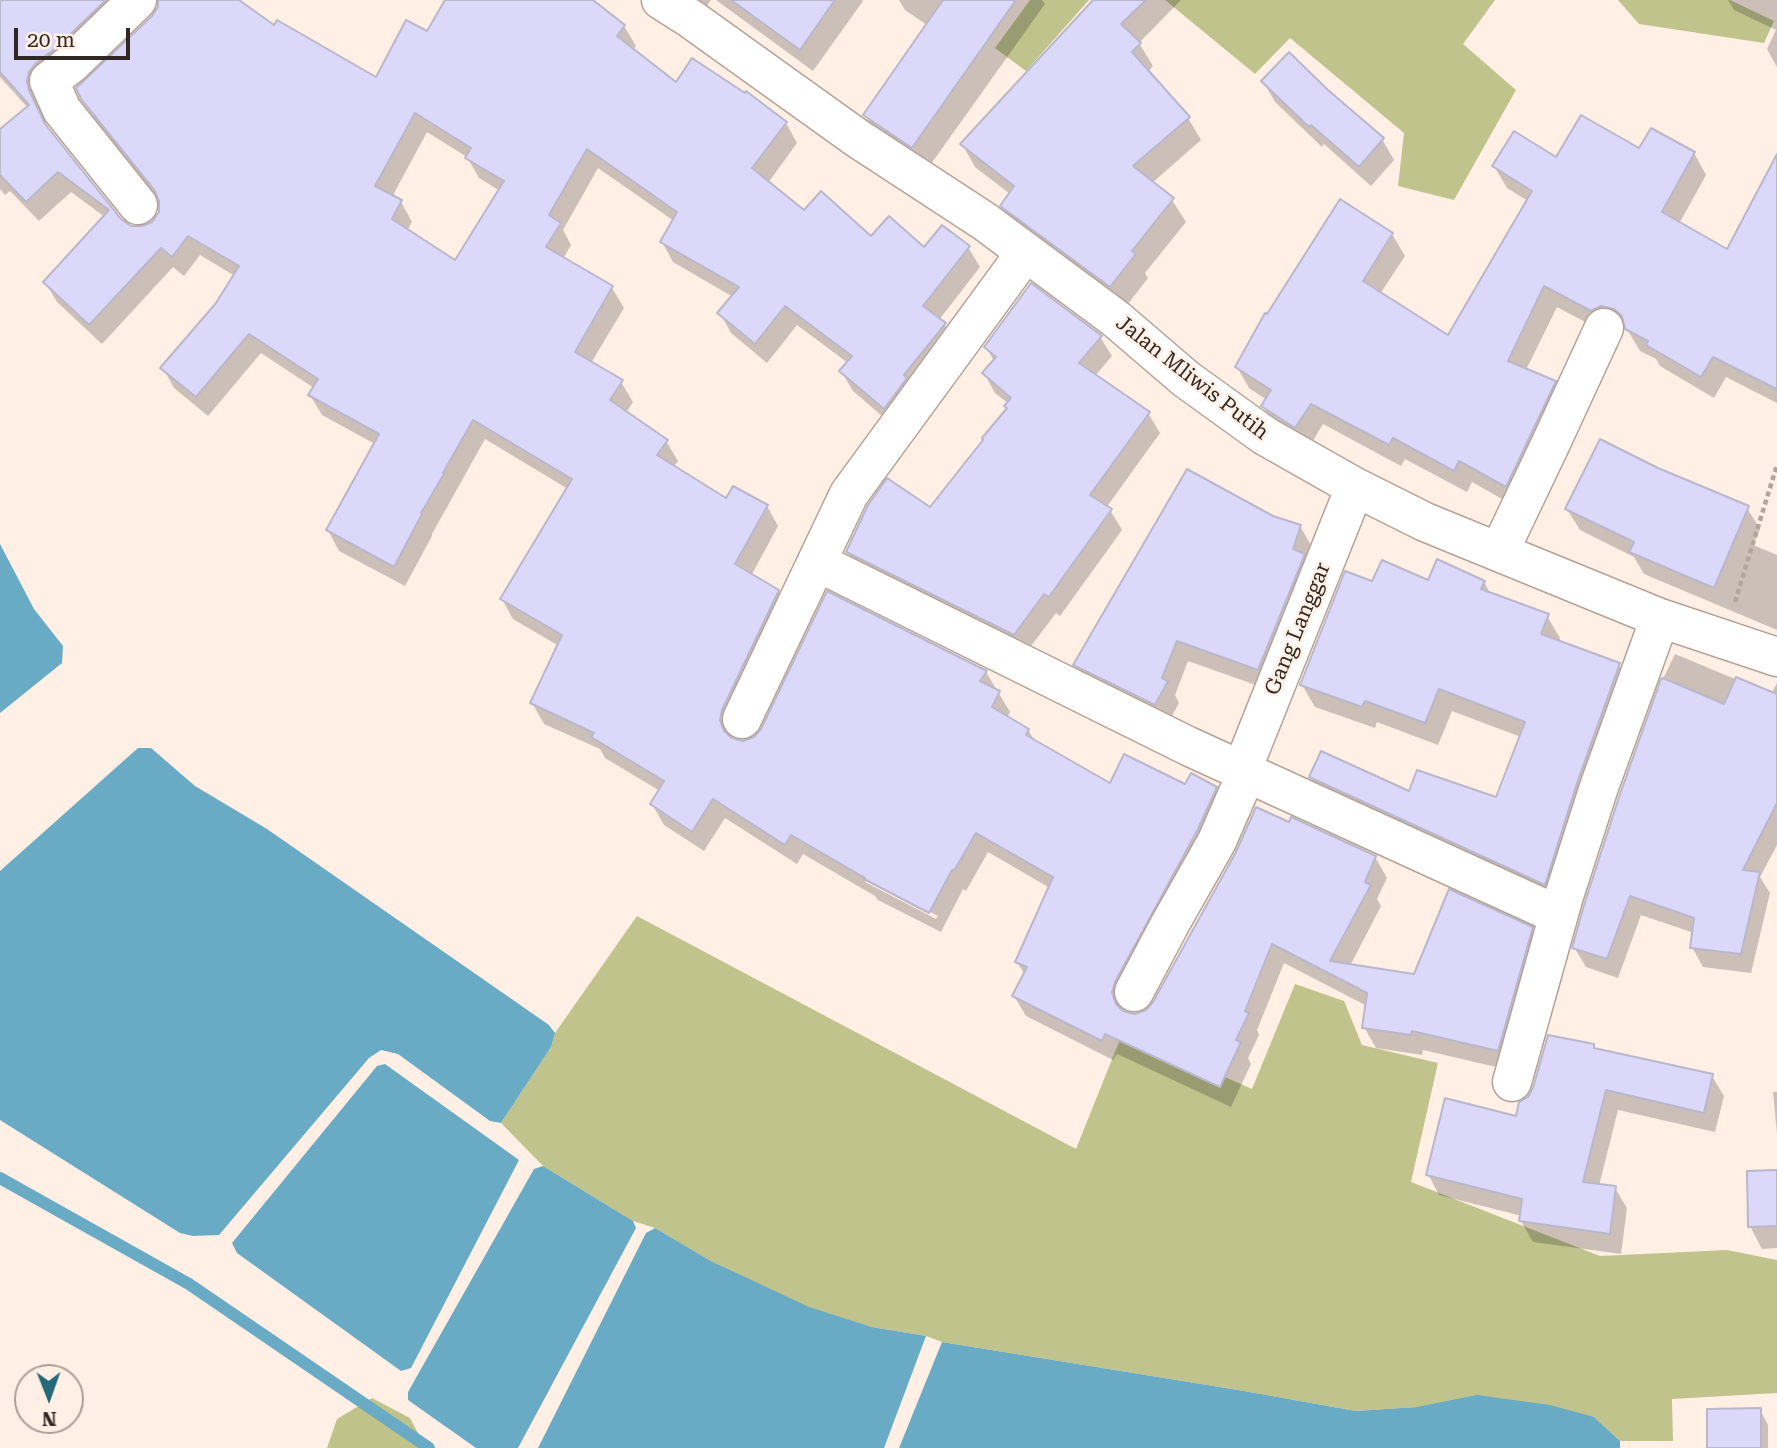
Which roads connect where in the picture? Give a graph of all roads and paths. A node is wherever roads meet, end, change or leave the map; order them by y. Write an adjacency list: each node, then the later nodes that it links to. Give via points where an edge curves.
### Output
1 (137, 0): 3 (street, via 49,81 62,110)
2 (685, 6): 4 (street, Jalan Mliwis Putih, via 857,138)
3 (138, 205)
4 (1026, 252): 7 (street, Jalan Mliwis Putih, via 1231,413); 9 (street, via 849,494)
5 (1604, 328): 8 (street)
6 (1777, 464): 11 (path)
7 (1355, 487): 8 (street, Jalan Mliwis Putih); 14 (street, Gang Langgar)
8 (1499, 552): 10 (street, Jalan Mliwis Putih)
9 (817, 562): 13 (street); 14 (street)
10 (1660, 618): 11 (street, Jalan Mliwis Putih); 15 (street)
11 (1724, 639): 12 (street, Jalan Mliwis Putih)
12 (1777, 657)
13 (742, 719)
14 (1244, 771): 15 (street); 16 (street, Gang Langgar, via 1217,841)
15 (1558, 915): 17 (street)
16 (1134, 992)
17 (1512, 1082)

